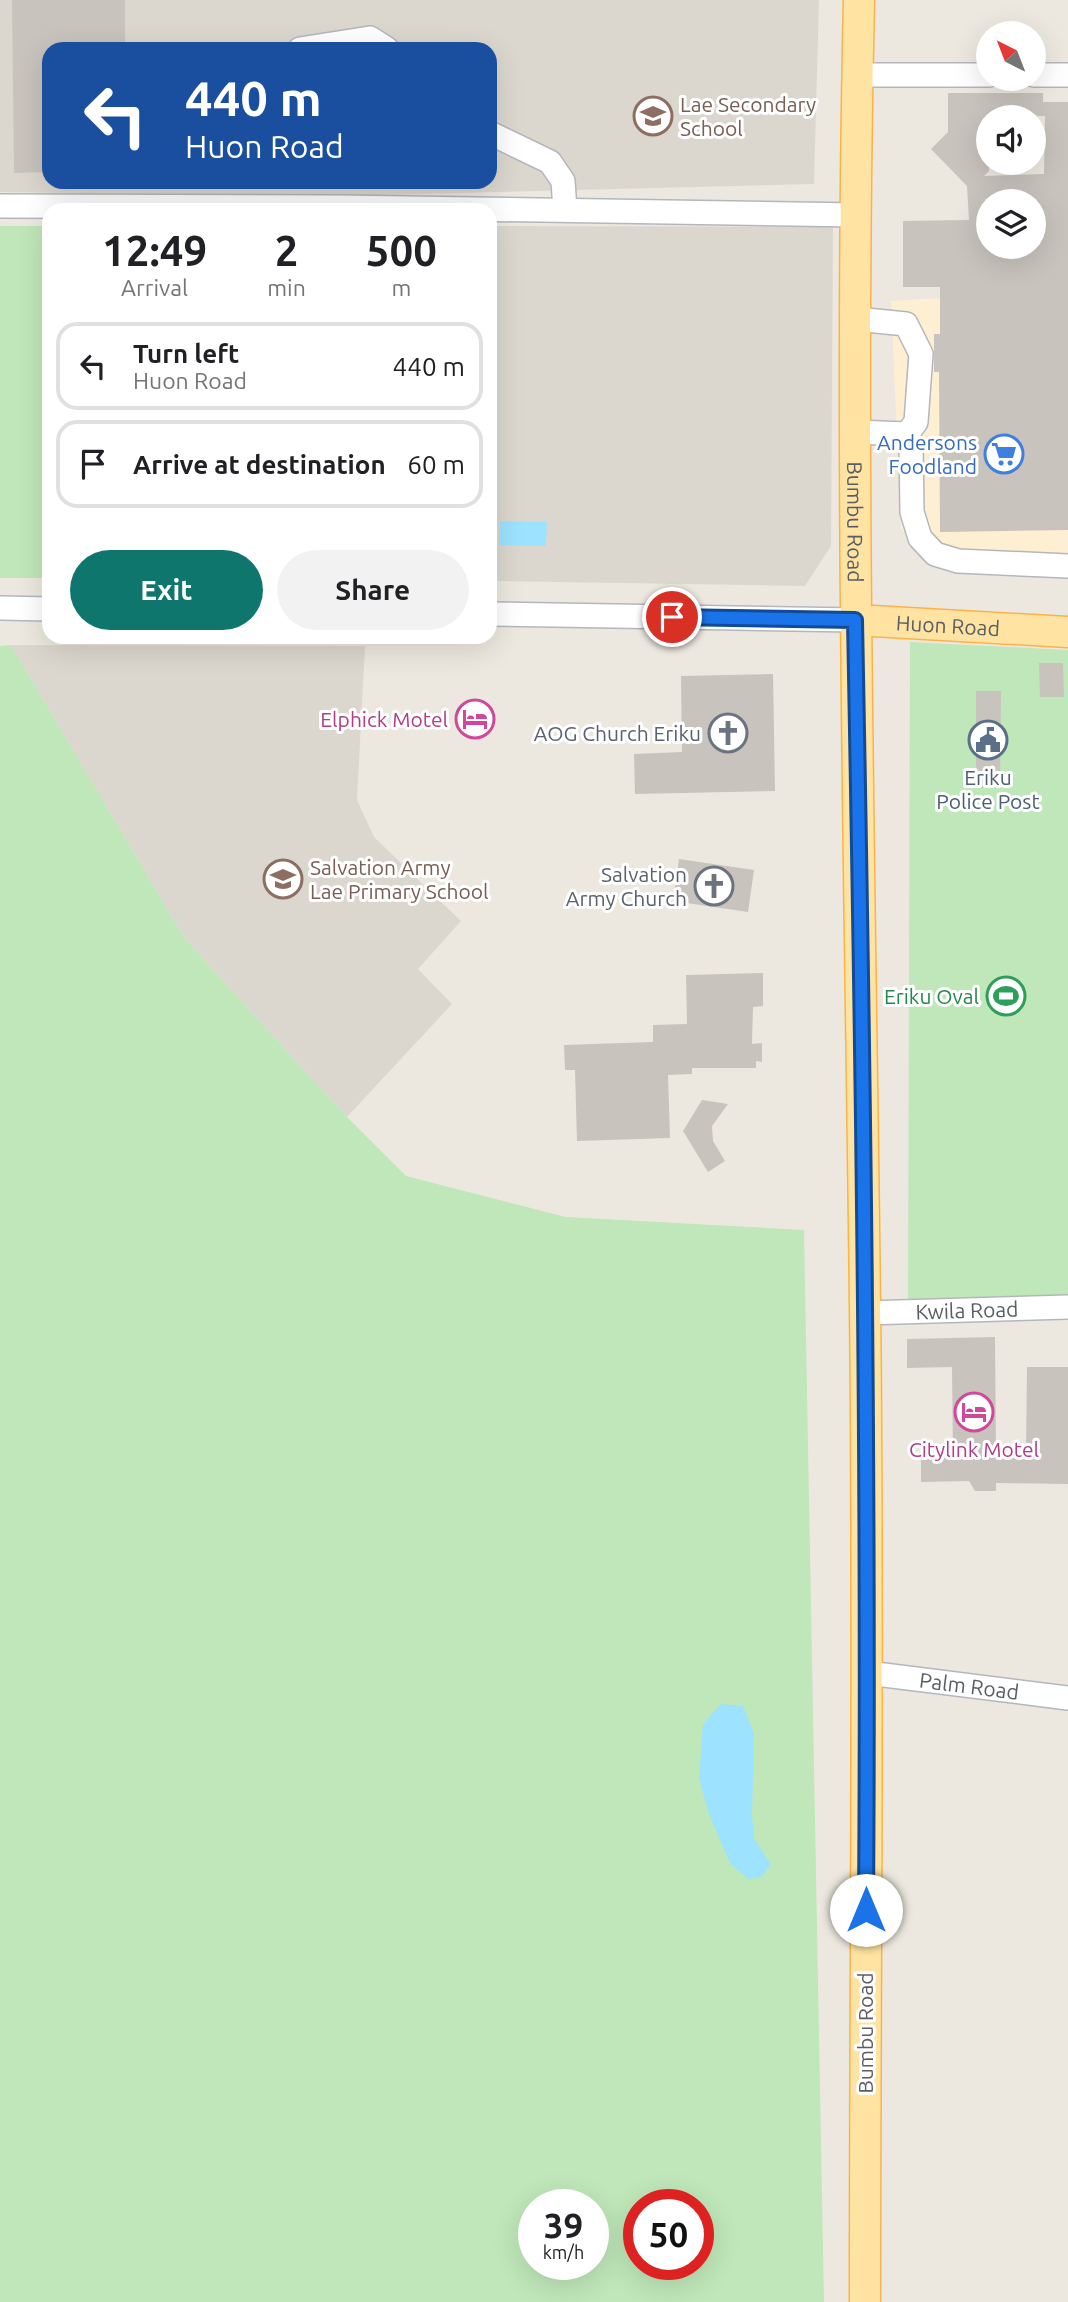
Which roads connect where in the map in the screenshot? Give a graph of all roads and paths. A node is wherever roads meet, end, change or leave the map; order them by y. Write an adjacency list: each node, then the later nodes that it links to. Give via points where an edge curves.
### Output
1 (859, 0): 4 (main road, Bumbu Road)
2 (345, 42): 3 (street, via 370,38)
3 (376, 42)
4 (858, 75): 5 (street); 13 (main road, Bumbu Road)
5 (976, 75)
6 (1046, 75): 7 (street)
7 (1068, 75)
8 (497, 136): 12 (street, via 550,162 563,181)
9 (0, 206): 10 (street)
10 (42, 206)
11 (497, 210): 12 (street)
12 (565, 211): 13 (street)
13 (858, 215): 14 (main road, Bumbu Road)
14 (856, 319): 15 (main road, Bumbu Road); 16 (street, via 906,324 921,354 916,422)
15 (855, 432): 16 (street); 21 (main road, Bumbu Road)
16 (907, 435): 17 (street, via 912,512 920,538 934,554 958,561)
17 (1068, 566)
18 (0, 608): 19 (street)
19 (42, 609)
20 (497, 614): 21 (street, Huon Road)
21 (855, 620): 22 (main road, Huon Road); 24 (main road, Bumbu Road)
22 (1068, 632)
23 (1068, 1307): 24 (street, Kwila Road)
24 (865, 1312): 25 (main road, Bumbu Road)
25 (868, 1674): 26 (street, Palm Road); 27 (main road, Bumbu Road)
26 (1068, 1699)
27 (865, 2302)

